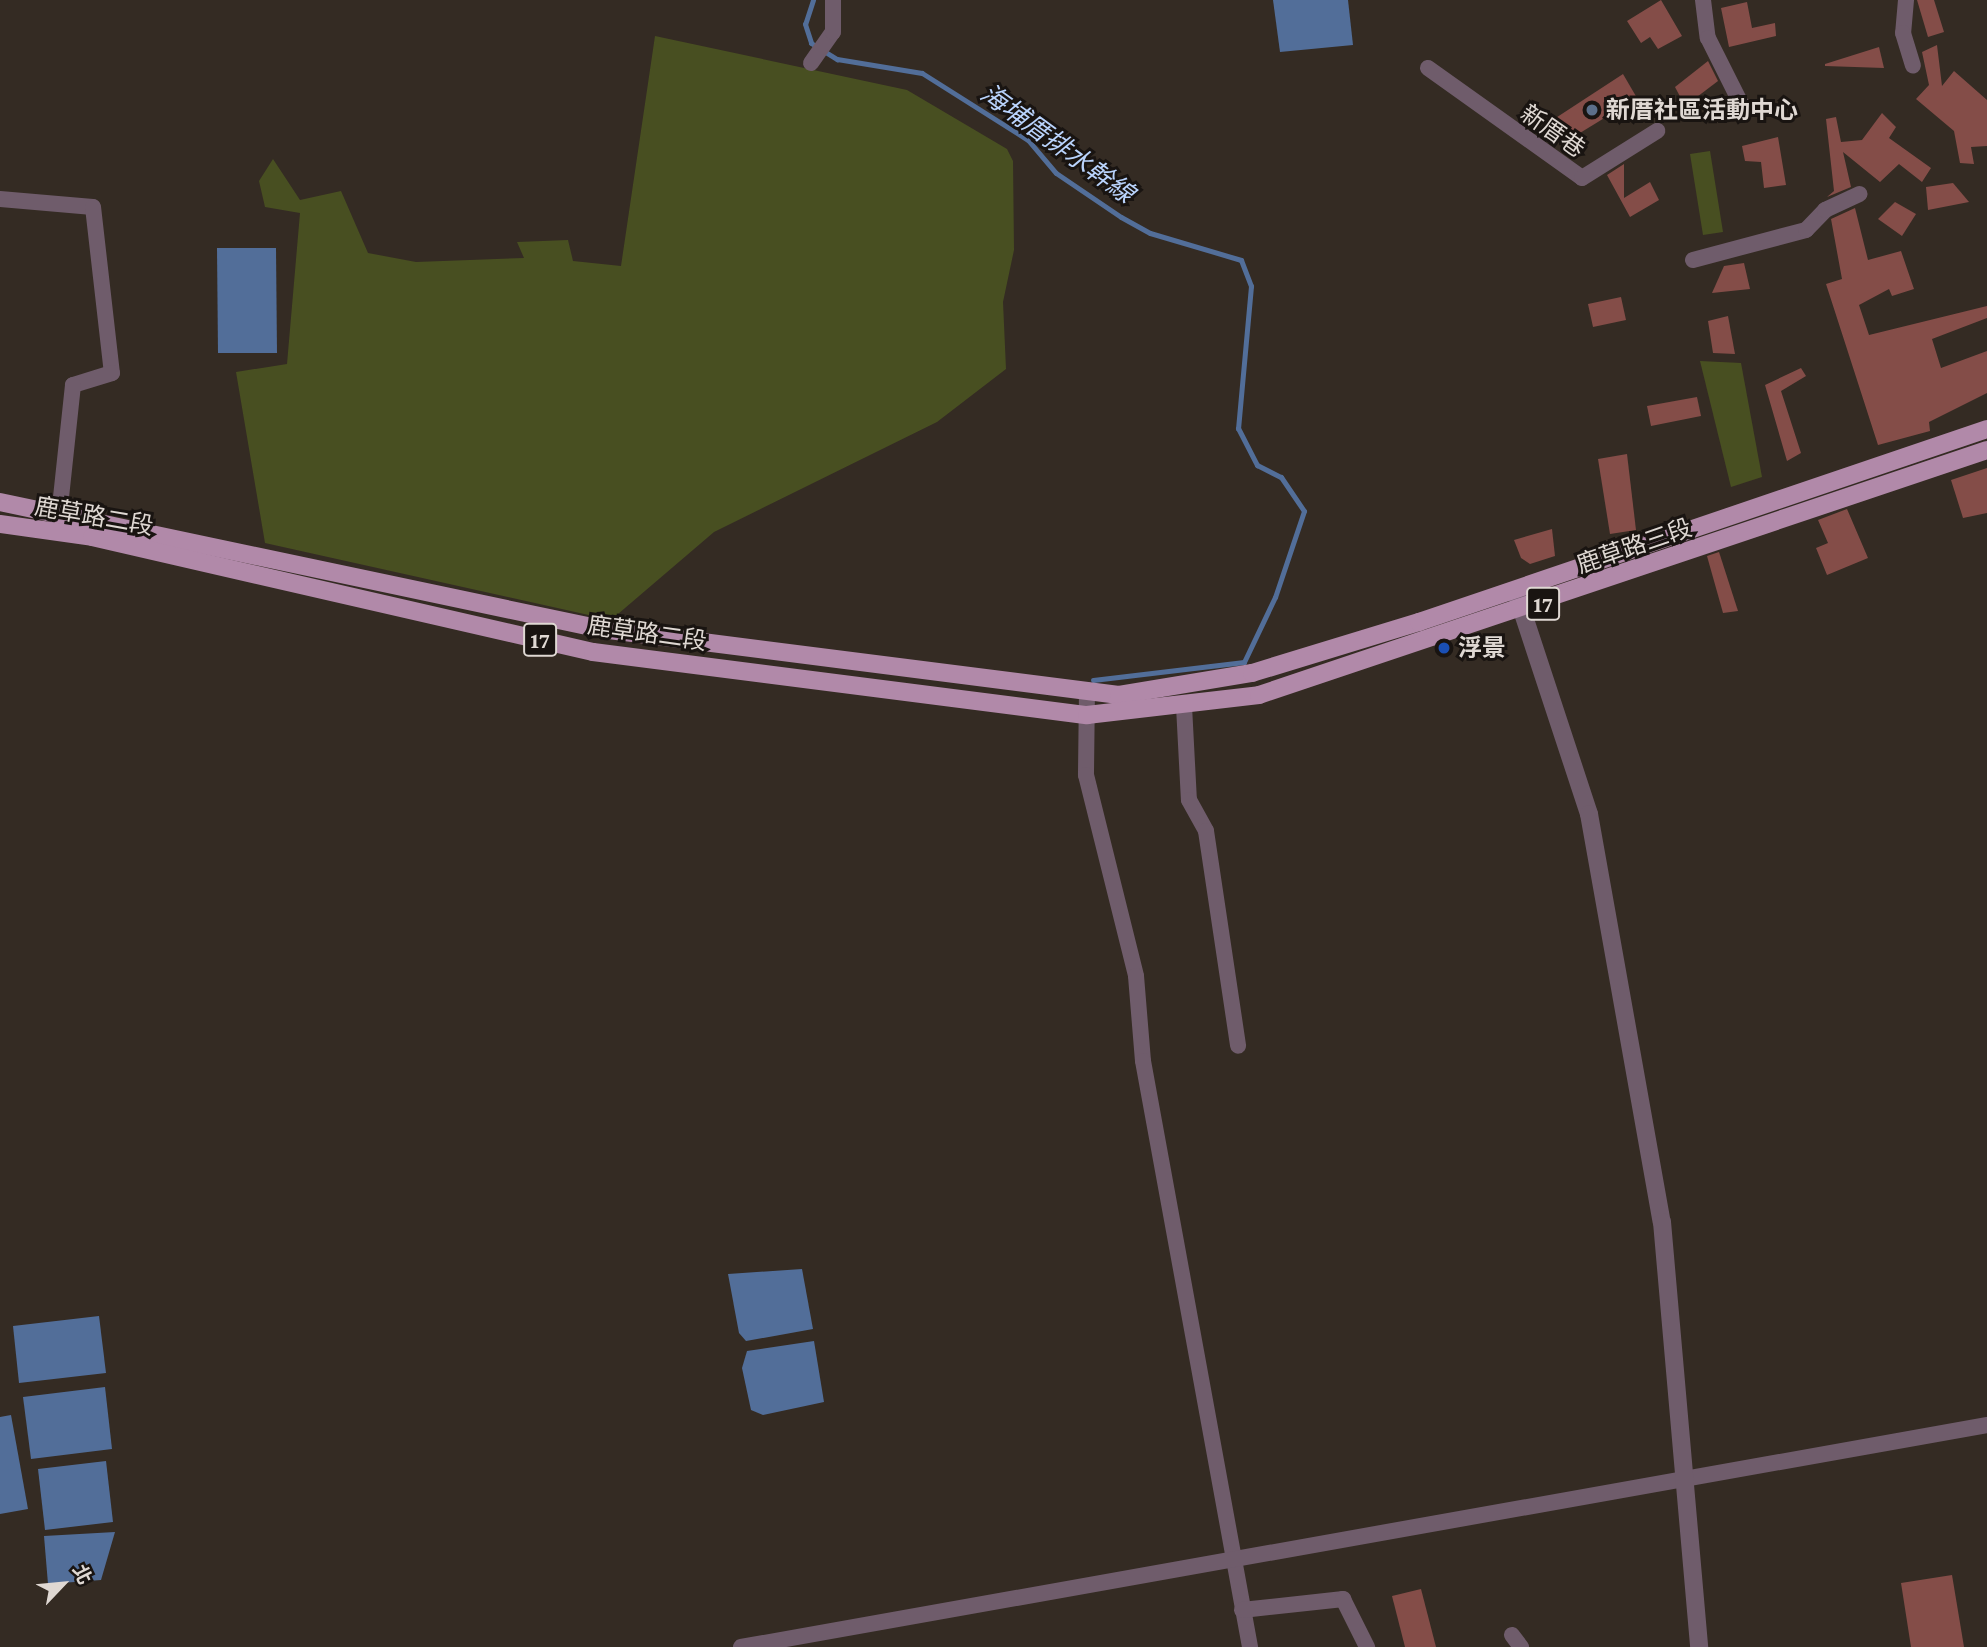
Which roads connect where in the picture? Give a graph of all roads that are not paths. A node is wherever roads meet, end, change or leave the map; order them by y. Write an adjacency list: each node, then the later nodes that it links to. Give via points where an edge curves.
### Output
1 (833, 0): 4 (street, via 834,33)
2 (1703, 0): 7 (street, via 1708,38)
3 (1906, 0): 5 (street, via 1903,33)
4 (811, 63)
5 (1913, 66)
6 (1428, 68): 8 (street, 新厝巷, via 1582,178)
7 (1742, 106)
8 (1657, 131)
9 (1860, 194): 11 (street, via 1825,210 1806,230)
10 (0, 199): 15 (street, via 93,207 112,373 74,385)
11 (1693, 260)
12 (1987, 429): 18 (main road, 鹿草路三段 / 17)
13 (1987, 450): 19 (main road, 鹿草路三段 / 17, via 1830,498)
14 (0, 502): 15 (main road, 鹿草路二段 / 17)
15 (59, 512): 17 (street); 20 (main road, 鹿草路二段 / 17, via 601,629 895,671)
16 (0, 524): 17 (main road, 鹿草路二段 / 17)
17 (57, 534): 22 (main road, 鹿草路二段 / 17, via 593,652)
18 (1516, 592): 19 (street); 20 (main road, 鹿草路三段 / 17, via 1252,673 1119,695)
19 (1523, 611): 21 (main road, 鹿草路三段 / 17, via 1259,695); 25 (street, via 1588,814 1620,984 1672,1297)
20 (1087, 690): 22 (street)
21 (1184, 706): 22 (main road, 鹿草路三段 / 17); 23 (street, via 1189,800 1206,831)
22 (1087, 715): 26 (street, via 1086,775 1136,976 1143,1061)
23 (1238, 1046)
24 (1987, 1425): 25 (street)
25 (1683, 1483): 26 (street); 31 (street)
26 (1232, 1561): 27 (street); 28 (street)
27 (1242, 1610): 29 (street); 30 (street, via 1343,1599)
28 (741, 1647)
29 (1250, 1647)
30 (1367, 1647)
31 (1699, 1647)

